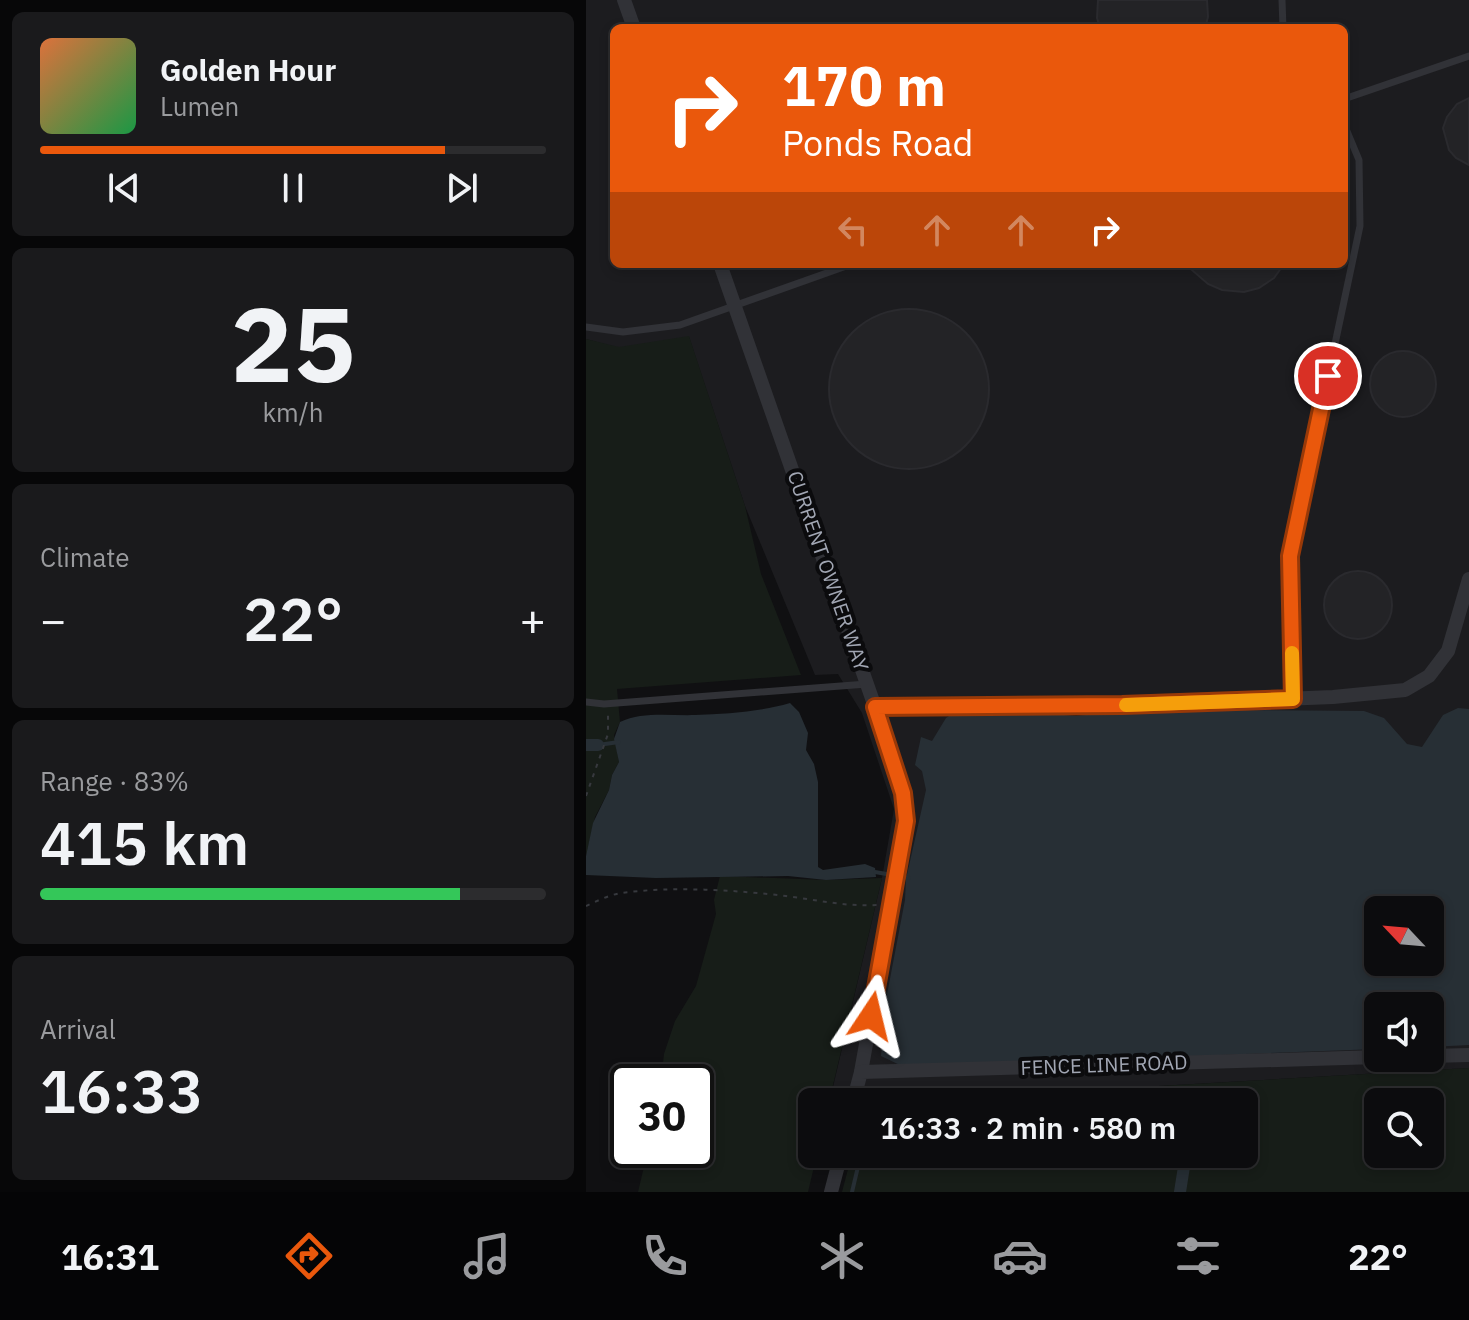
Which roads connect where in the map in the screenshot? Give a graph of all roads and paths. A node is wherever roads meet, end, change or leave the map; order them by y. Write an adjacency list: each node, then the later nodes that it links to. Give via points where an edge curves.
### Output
1 (624, 0): 3 (street)
2 (1282, 0): 4 (lane)
3 (633, 24)
4 (1283, 24)
5 (1469, 56): 6 (lane)
6 (1348, 98)
7 (1348, 134): 14 (lane, via 1359,160 1360,226 1290,556)
8 (722, 268): 10 (street, CURRENT OWNER WAY)
9 (840, 268): 10 (lane)
10 (735, 304): 11 (lane, via 680,325 623,332); 13 (street, CURRENT OWNER WAY)
11 (586, 327)
12 (1469, 579): 14 (street, via 1448,651 1429,676 1405,690)
13 (867, 684): 16 (lane); 17 (street, CURRENT OWNER WAY)
14 (1293, 699): 17 (street)
15 (586, 702): 16 (lane)
16 (604, 704): 18 (path, via 610,718 608,734)
17 (875, 707): 19 (street, CURRENT OWNER WAY, via 903,793 906,821)
18 (586, 796)
19 (891, 904): 20 (path, via 652,891 618,894); 24 (street, CURRENT OWNER WAY)
20 (586, 906)
21 (1469, 1055): 22 (street)
22 (1444, 1056)
23 (1364, 1057): 24 (street, FENCE LINE ROAD)
24 (861, 1072): 25 (street)
25 (857, 1088)
26 (837, 1168): 27 (street)
27 (831, 1192)

